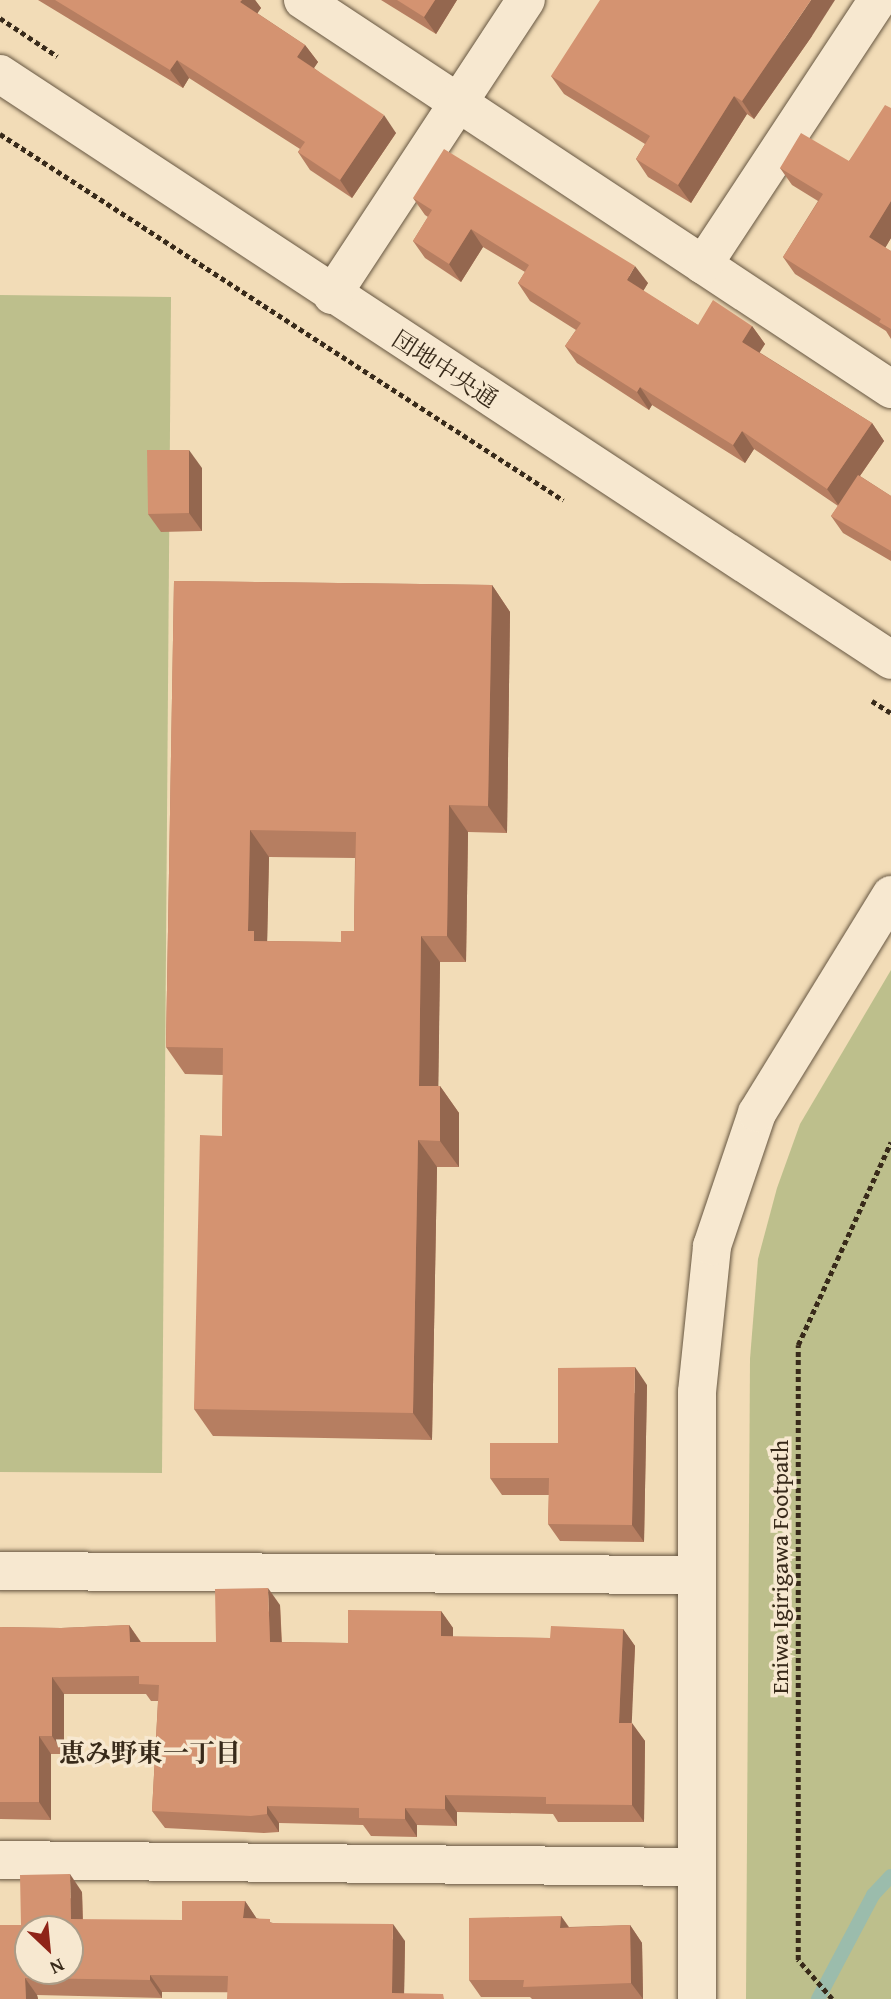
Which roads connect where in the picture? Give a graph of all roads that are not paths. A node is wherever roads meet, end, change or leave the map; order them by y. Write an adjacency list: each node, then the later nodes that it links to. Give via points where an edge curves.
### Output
1 (303, 0): 5 (street)
2 (526, 0): 5 (street)
3 (878, 0): 6 (street)
4 (0, 74): 7 (street, 団地中央通)
5 (458, 102): 6 (street); 7 (street)
6 (703, 265): 8 (street)
7 (332, 295): 9 (street, 団地中央通)
8 (891, 389)
9 (891, 660)
10 (891, 895): 12 (street, via 757,1114 712,1246 697,1392)
11 (0, 1571): 12 (street)
12 (696, 1575): 14 (street)
13 (0, 1860): 14 (street)
14 (697, 1867): 15 (street)
15 (697, 1999)

